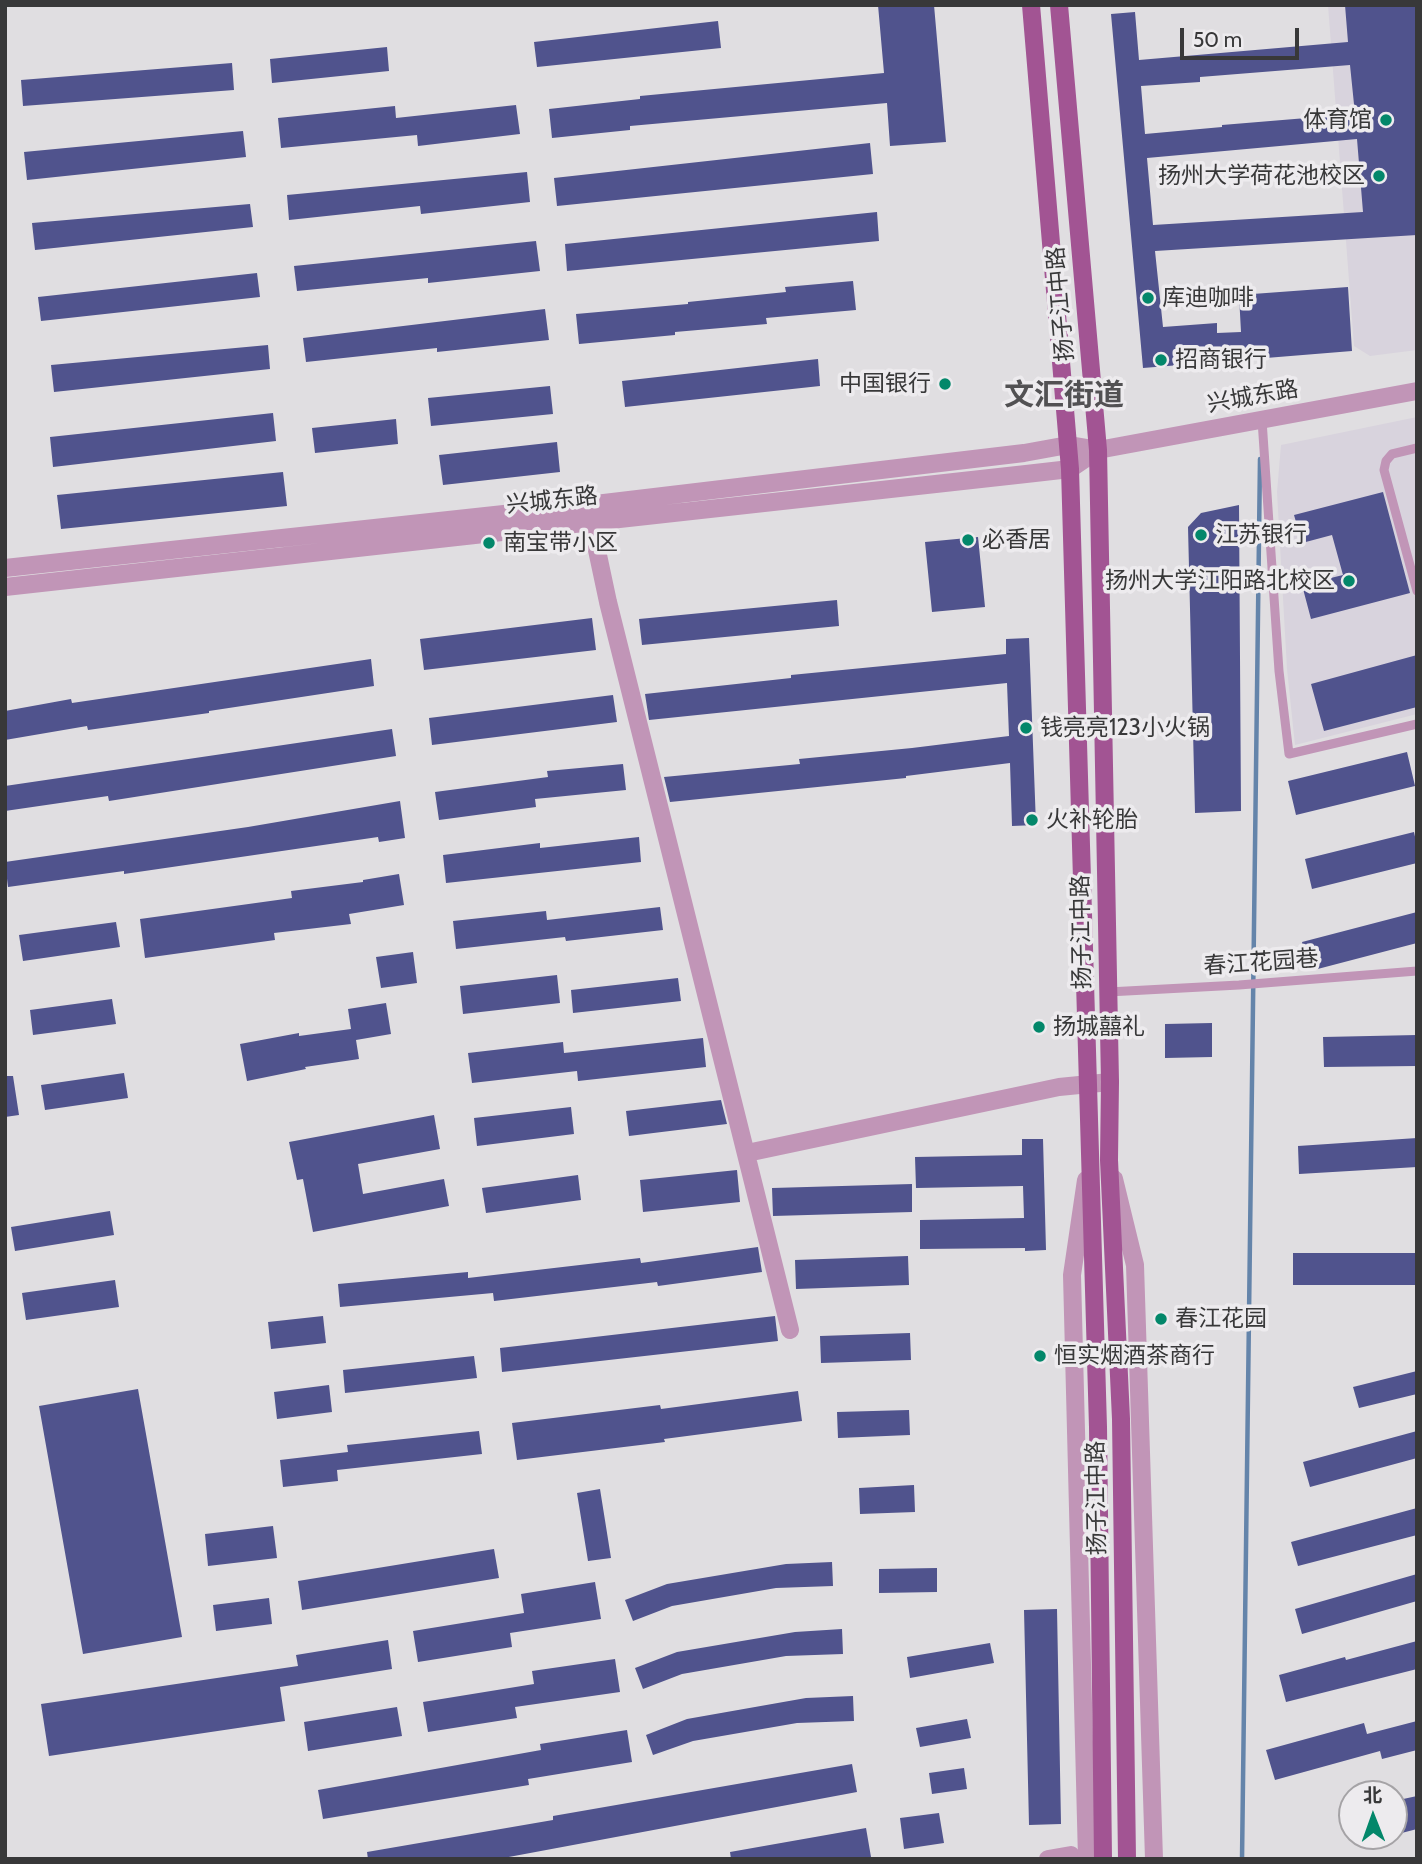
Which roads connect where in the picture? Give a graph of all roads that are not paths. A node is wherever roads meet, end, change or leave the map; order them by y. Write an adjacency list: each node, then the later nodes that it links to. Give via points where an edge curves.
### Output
1 (1031, 5): 5 (main road, 扬子江中路)
2 (1059, 5): 7 (main road, 扬子江中路)
3 (1417, 391): 4 (street, 兴城东路)
4 (1262, 420): 7 (street, 兴城东路); 13 (lane, via 1289,754)
5 (1068, 445): 7 (street, 兴城东路); 8 (main road, 扬子江中路); 10 (street, 兴城东路, via 508,514)
6 (1417, 448): 12 (lane, via 1392,454 1384,470)
7 (1098, 450): 8 (street, 兴城东路); 15 (main road, 扬子江中路)
8 (1070, 469): 9 (street, 兴城东路); 17 (main road, 扬子江中路)
9 (591, 522): 11 (street, 兴城东路); 18 (street)
10 (5, 568)
11 (5, 587)
12 (1417, 591)
13 (1417, 724)
14 (1417, 971): 15 (lane, 春江花园巷)
15 (1107, 992): 16 (main road, 扬子江中路)
16 (1110, 1082): 17 (street); 19 (main road, 扬子江中路)
17 (1088, 1083): 18 (street); 20 (main road, 扬子江中路)
18 (747, 1153): 21 (street)
19 (1109, 1160): 25 (main road, 扬子江中路, via 1121,1419); 26 (street, via 1135,1265)
20 (1089, 1162): 22 (street, via 1072,1276); 24 (main road, 扬子江中路, via 1098,1427)
21 (790, 1330)
22 (1079, 1857): 23 (street)
23 (1048, 1859)
24 (1103, 1859)
25 (1127, 1859)
26 (1154, 1859)

